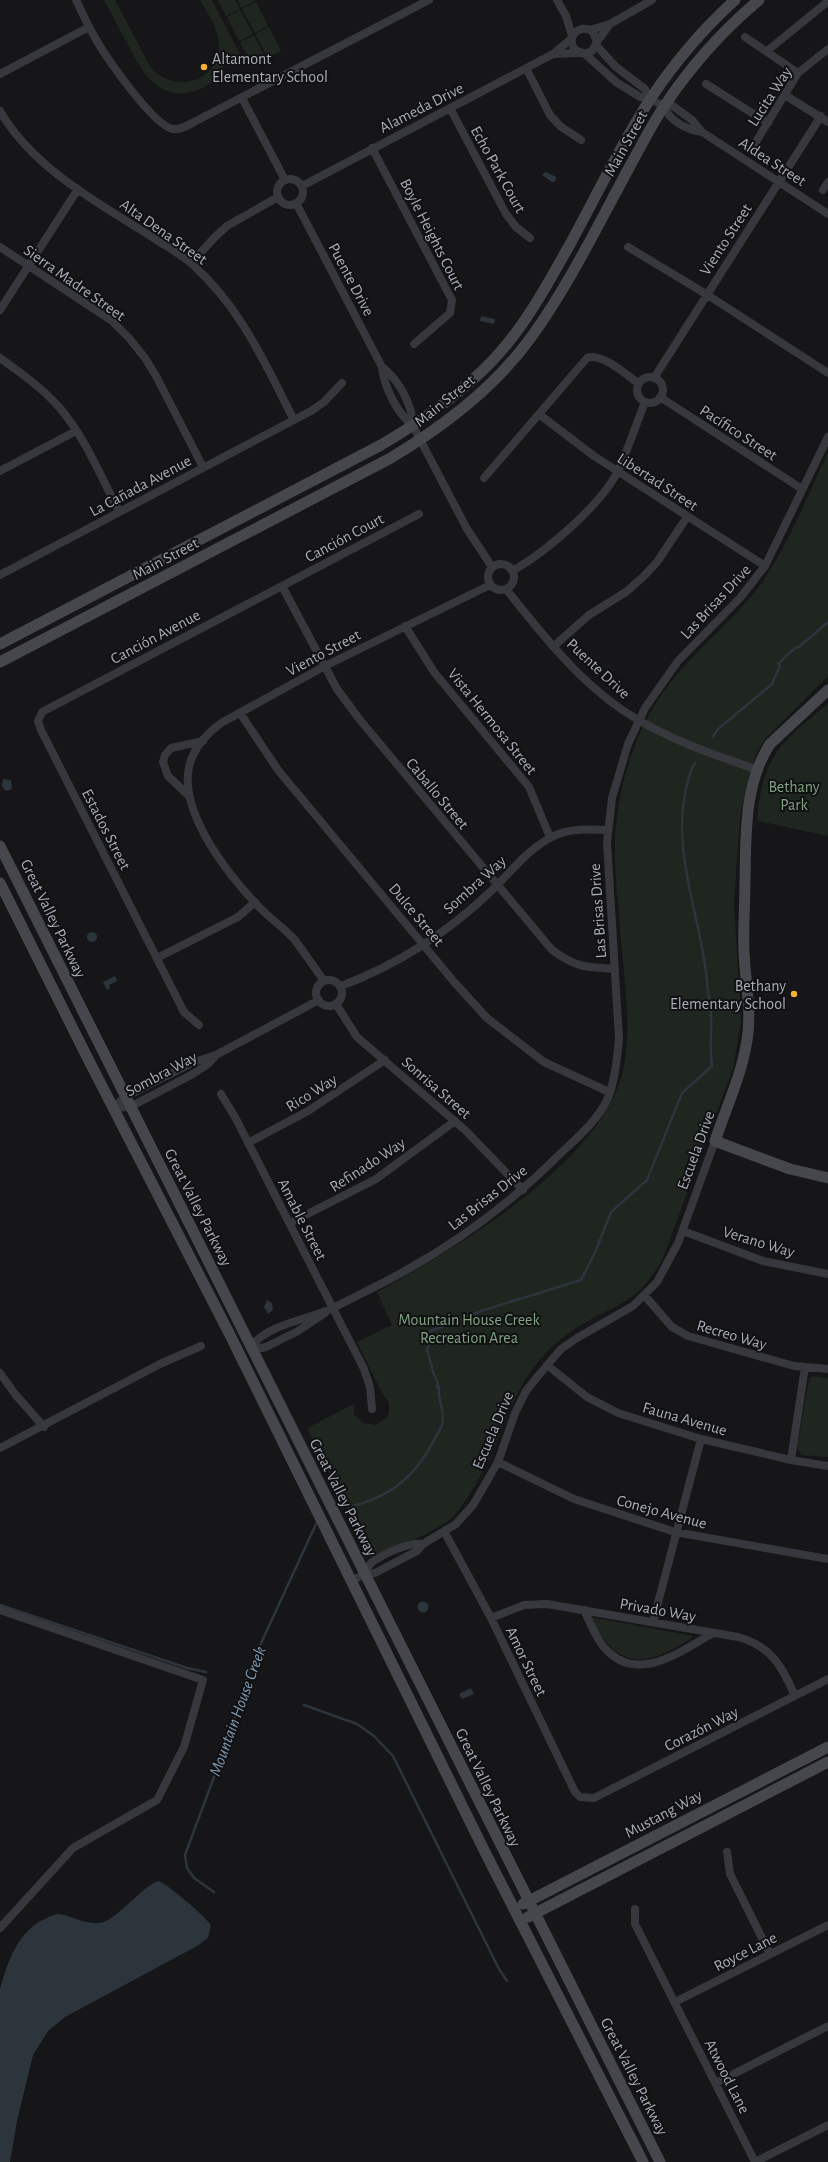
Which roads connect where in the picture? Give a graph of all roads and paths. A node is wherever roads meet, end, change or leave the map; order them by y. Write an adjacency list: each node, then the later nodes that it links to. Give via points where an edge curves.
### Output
1 (76, 0): 10 (street)
2 (428, 0): 24 (street)
3 (557, 0): 8 (street)
4 (652, 0): 9 (street)
5 (735, 0): 25 (street, Main Street, via 711,22 684,53)
6 (759, 0): 26 (street, Main Street, via 722,33)
7 (826, 4): 16 (street)
8 (566, 16): 11 (street); 12 (street)
9 (610, 24): 11 (street); 14 (street)
10 (89, 27): 21 (street); 24 (street, via 129,87 155,118 171,129 179,129)
11 (587, 29): 12 (street, via 577,30); 14 (street, via 595,35)
12 (572, 37): 17 (street, via 573,47); 18 (street, Alameda Drive)
13 (745, 37): 16 (street)
14 (596, 43): 17 (street, via 592,51); 25 (street, Aldea Street, via 616,67 645,89)
15 (828, 49): 20 (street, Lucita Way)
16 (767, 51): 20 (street)
17 (582, 53): 18 (street, Alameda Drive); 25 (street, Aldea Street, via 640,98)
18 (553, 54): 19 (street, Alameda Drive)
19 (526, 68): 27 (street, Alameda Drive); 32 (street, via 550,115 560,126)
20 (798, 73): 23 (street, Lucita Way)
21 (0, 74)
22 (706, 84): 31 (street)
23 (785, 95): 29 (street); 31 (street, Lucita Way)
24 (242, 98): 35 (street)
25 (650, 98): 26 (street, Aldea Street); 61 (street, Main Street, via 546,287 519,328 479,373 448,401)
26 (664, 106): 36 (street, Aldea Street, via 667,114 678,123 702,132); 64 (street, Main Street, via 559,295 532,337 484,389)
27 (450, 108): 34 (street, Alameda Drive); 44 (street, Echo Park Court, via 506,214)
28 (0, 110): 39 (street, Alta Dena Street, via 28,148)
29 (821, 116): 30 (street); 36 (street, Viento Street)
30 (828, 122)
31 (768, 123): 33 (street, Lucita Way)
32 (581, 140)
33 (754, 145)
34 (372, 148): 38 (street, Alameda Drive); 51 (street, Boyle Heights Court, via 452,300 450,313)
35 (285, 180): 38 (street, via 295,180); 41 (street, via 278,188)
36 (778, 182): 43 (street, Aldea Street); 49 (street, Viento Street)
37 (828, 182): 40 (street)
38 (302, 186): 42 (street, via 302,197)
39 (78, 189): 47 (street, Alta Dena Street); 48 (street)
40 (823, 190)
41 (278, 197): 42 (street, via 285,204); 47 (street, via 227,226)
42 (296, 203): 61 (street, Puente Drive, via 382,367 384,380 405,419)
43 (828, 214)
44 (530, 238)
45 (0, 246): 48 (street, Sierra Madre Street)
46 (628, 248): 49 (street)
47 (191, 263): 60 (street, Alta Dena Street, via 232,306)
48 (28, 266): 50 (street); 65 (street, Sierra Madre Street, via 112,321 129,338 156,376)
49 (706, 294): 53 (street); 54 (street, Viento Street)
50 (0, 310)
51 (414, 344)
52 (1, 362): 62 (street, via 47,394)
53 (828, 373)
54 (654, 378): 56 (street, via 647,378); 57 (street, via 662,386)
55 (342, 382): 60 (street, La Cañada Avenue, via 324,402)
56 (639, 384): 58 (street, via 637,392); 59 (street, via 601,358 593,356 587,358)
57 (660, 397): 58 (street, via 654,402); 69 (street, Pacífico Street)
58 (645, 402): 67 (street)
59 (540, 415): 67 (street, Libertad Street); 68 (street)
60 (294, 420): 65 (street, La Cañada Avenue)
61 (413, 426): 64 (street, Puente Drive); 81 (street, Main Street)
62 (76, 431): 66 (street); 70 (street)
63 (828, 437): 69 (street, Las Brisas Drive)
64 (421, 440): 74 (street, Puente Drive, via 467,529); 83 (street, Main Street)
65 (203, 467): 70 (street, La Cañada Avenue)
66 (0, 471)
67 (617, 472): 72 (street, Libertad Street); 75 (street, via 603,493 575,523)
68 (484, 478)
69 (802, 489): 73 (street, Las Brisas Drive)
70 (119, 511): 76 (street, La Cañada Avenue)
71 (419, 514): 78 (street, Canción Court)
72 (687, 516): 73 (street, Libertad Street); 82 (street, via 657,562 643,578 626,592 588,615)
73 (765, 566): 88 (street, Las Brisas Drive, via 740,598 678,661)
74 (492, 567): 75 (street, via 503,564); 77 (street, via 487,577)
75 (512, 571): 79 (street, via 513,581)
76 (0, 575)
77 (490, 585): 79 (street, via 496,590); 80 (street, Viento Street)
78 (282, 586): 84 (street, Caballo Street); 86 (street, Canción Avenue)
79 (506, 589): 82 (street, Puente Drive)
80 (405, 626): 84 (street, Viento Street); 93 (street, Vista Hermosa Street, via 434,672 529,787)
81 (0, 644)
82 (554, 646): 88 (street, Puente Drive, via 602,694)
83 (0, 662)
84 (325, 666): 87 (street, Viento Street); 96 (street, Caballo Street, via 337,689 360,720)
85 (828, 690): 90 (street, Escuela Drive, via 770,744)
86 (42, 712): 99 (street, Estados Street, via 38,721 41,730)
87 (240, 713): 89 (street, Viento Street, via 210,731); 98 (street, Dulce Street, via 278,770)
88 (638, 720): 90 (street, Puente Drive, via 667,735); 92 (street, Las Brisas Drive, via 612,798)
89 (203, 741): 91 (street, Viento Street, via 189,767); 91 (street, via 171,748 163,762 168,776)
90 (758, 770): 114 (street, Escuela Drive, via 748,808 746,834 744,952 748,1039)
91 (189, 796): 97 (street, via 201,829 225,867)
92 (608, 830): 93 (street, Sombra Way, via 573,830); 100 (street, Las Brisas Drive)
93 (550, 837): 96 (street, Sombra Way, via 534,847)
94 (0, 846): 110 (street, Great Valley Parkway)
95 (0, 883): 112 (street, Great Valley Parkway)
96 (497, 885): 98 (street, Sombra Way, via 465,914); 100 (street, Caballo Street, via 552,950 563,958 579,965)
97 (255, 902): 99 (street, via 238,918); 101 (street, via 293,938)
98 (423, 944): 102 (street, Sombra Way, via 388,966); 108 (street, Dulce Street, via 455,984 503,1031 544,1062)
99 (157, 958): 105 (street, Estados Street, via 184,1012)
100 (615, 969): 108 (street, Las Brisas Drive, via 619,1039)
101 (324, 981): 102 (street, via 334,981); 103 (street, via 317,989)
102 (341, 986): 104 (street, via 341,998)
103 (318, 1000): 104 (street, via 324,1005); 106 (street, Sombra Way)
104 (336, 1004): 107 (street, Sonrisa Street, via 357,1037)
105 (199, 1026)
106 (216, 1056): 110 (street, Sombra Way, via 194,1062); 111 (street, Sombra Way, via 193,1074)
107 (385, 1060): 113 (street, Sonrisa Street); 115 (street, Rico Way, via 308,1111)
108 (609, 1092): 117 (street, Las Brisas Drive, via 600,1111 585,1130)
109 (221, 1094): 115 (street, Amable Street)
110 (125, 1097): 111 (street, Great Valley Parkway); 112 (street, Sombra Way)
111 (130, 1107): 112 (street, Sombra Way); 125 (street, Great Valley Parkway)
112 (113, 1108): 123 (street, Great Valley Parkway)
113 (455, 1121): 117 (street, Sonrisa Street); 118 (street, Refinado Way, via 376,1179)
114 (715, 1141): 116 (street, via 790,1169); 119 (street, Escuela Drive)
115 (248, 1143): 118 (street, Amable Street)
116 (828, 1178)
117 (523, 1190): 122 (street, Las Brisas Drive, via 461,1236 410,1268)
118 (290, 1223): 122 (street, Amable Street)
119 (682, 1231): 120 (street, Verano Way, via 763,1261); 121 (street, Escuela Drive, via 669,1263)
120 (828, 1274)
121 (645, 1296): 126 (street, Escuela Drive, via 633,1306 561,1349); 127 (street, Recreo Way, via 672,1327 688,1336)
122 (332, 1308): 125 (street, Las Brisas Drive, via 298,1331 262,1348); 130 (street, Amable Street, via 364,1369 370,1387)
123 (231, 1337): 125 (street); 141 (street, Great Valley Parkway)
124 (200, 1346): 131 (street, via 160,1364)
125 (251, 1346): 140 (street, Great Valley Parkway)
126 (547, 1365): 132 (street, Fauna Avenue, via 587,1397 618,1413); 135 (street, Escuela Drive, via 526,1391 515,1413)
127 (805, 1367): 128 (street, Recreo Way); 134 (street)
128 (828, 1369)
129 (0, 1373): 131 (street)
130 (372, 1410)
131 (44, 1427): 133 (street)
132 (701, 1438): 134 (street, Fauna Avenue); 138 (street)
133 (0, 1448)
134 (791, 1460): 136 (street, Fauna Avenue)
135 (498, 1462): 137 (street, Escuela Drive, via 473,1505 456,1524); 138 (street, Conejo Avenue, via 574,1499)
136 (828, 1466)
137 (444, 1531): 140 (street, Escuela Drive, via 423,1544 418,1551 375,1573); 144 (street, Amor Street)
138 (676, 1532): 139 (street, Conejo Avenue); 145 (street)
139 (828, 1559)
140 (365, 1574): 141 (street, Escuela Drive); 153 (street, Great Valley Parkway)
141 (351, 1581): 154 (street, Great Valley Parkway)
142 (0, 1610): 159 (street, via 203,1680 184,1747 158,1800 73,1848)
143 (584, 1610): 144 (street, Privado Way, via 534,1603); 145 (street, Privado Way); 146 (street, via 602,1644 614,1657 633,1665 664,1660)
144 (491, 1618): 151 (street, Amor Street, via 575,1792 580,1797)
145 (653, 1622): 146 (street, Privado Way)
146 (713, 1633): 148 (street, Privado Way, via 748,1640 760,1646 784,1671)
147 (828, 1679): 148 (street, Corazón Way)
148 (795, 1696): 151 (street, Corazón Way, via 594,1798)
149 (828, 1747): 153 (street, Mustang Way)
150 (828, 1762): 156 (street, Mustang Way)
151 (587, 1798)
152 (728, 1852): 160 (street, via 730,1874)
153 (528, 1901): 154 (street, Mustang Way); 156 (street, Great Valley Parkway)
154 (514, 1908): 157 (street, Great Valley Parkway)
155 (635, 1908): 161 (street, Atwood Lane, via 635,1924)
156 (535, 1914): 157 (street, Mustang Way); 166 (street, Great Valley Parkway)
157 (521, 1921): 165 (street, Great Valley Parkway)
158 (828, 1925): 160 (street, Royce Lane)
159 (0, 1928)
160 (770, 1954): 161 (street, Royce Lane)
161 (675, 2002): 163 (street, Atwood Lane)
162 (828, 2026): 163 (street)
163 (716, 2082): 167 (street, Atwood Lane)
164 (828, 2125): 167 (street)
165 (643, 2162)
166 (660, 2162)
167 (755, 2162)

